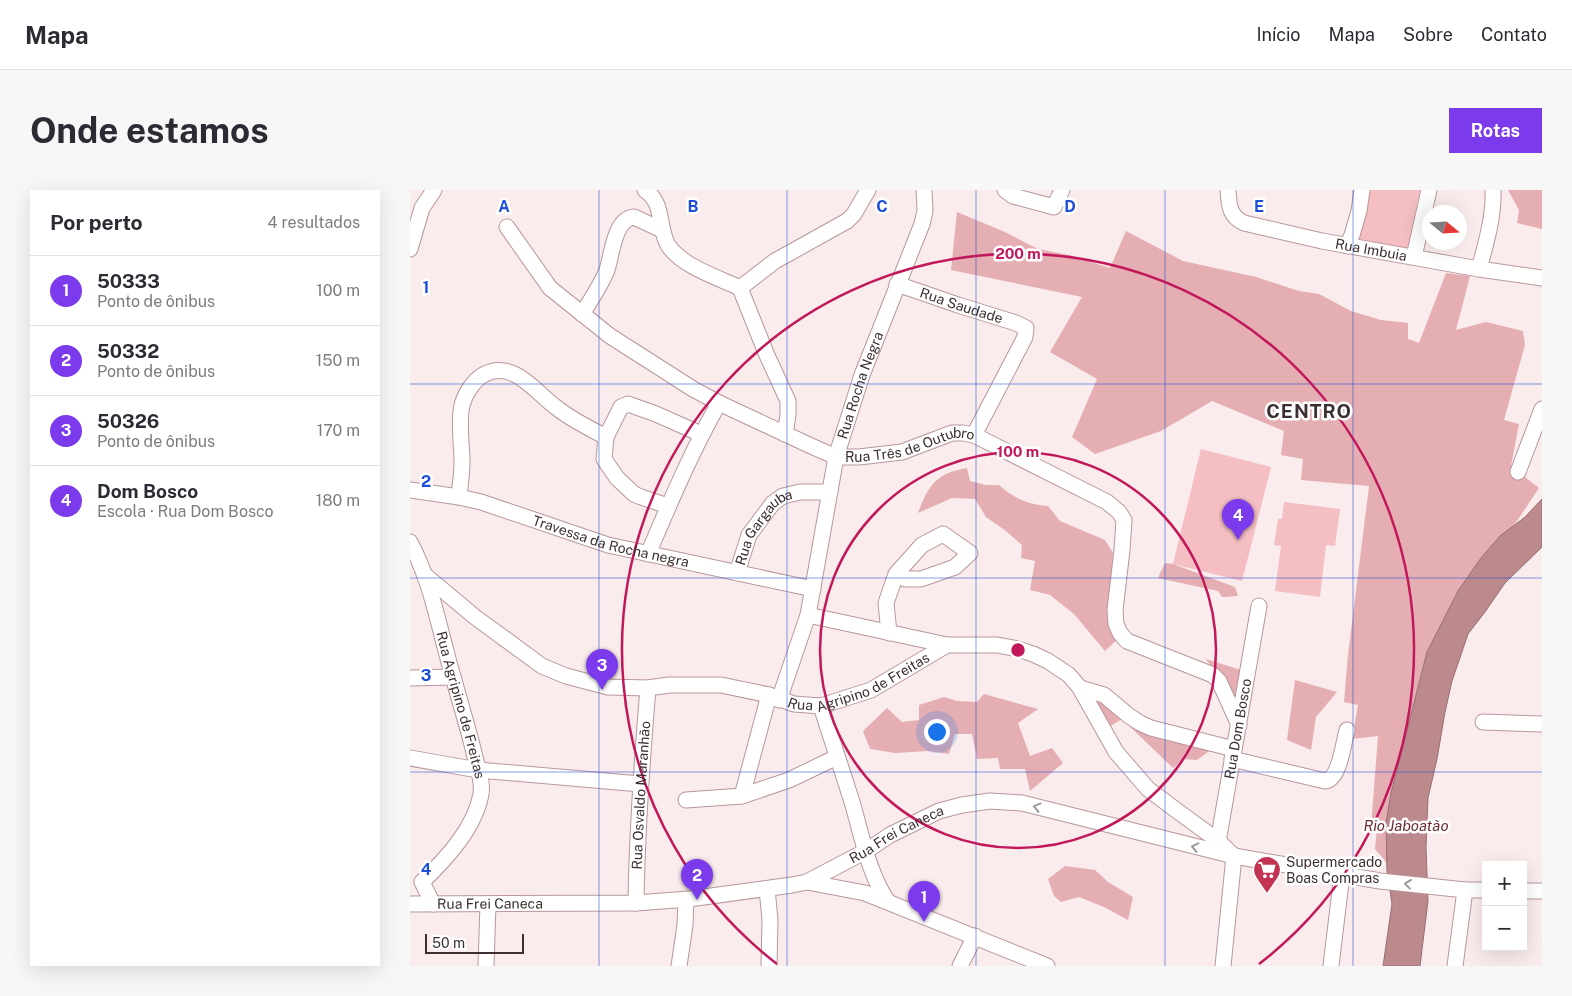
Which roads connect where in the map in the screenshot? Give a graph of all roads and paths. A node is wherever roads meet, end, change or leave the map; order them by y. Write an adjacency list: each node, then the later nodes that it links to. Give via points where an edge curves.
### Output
1 (434, 190): 14 (street, via 422,208)
2 (645, 190): 12 (street, via 656,199)
3 (868, 190): 19 (street, via 847,221 775,261)
4 (924, 190): 18 (street, Rua Rocha Negra, via 922,224)
5 (1004, 190): 6 (street, via 1013,196 1054,207)
6 (1062, 190)
7 (1228, 190): 13 (street, Rua Imbuia, via 1229,206 1241,221)
8 (1362, 190): 13 (street)
9 (1429, 190): 15 (street)
10 (1493, 190): 16 (street, via 1491,224)
11 (507, 227): 20 (street, Rua Três de Outubro, via 550,288)
12 (662, 230): 19 (street, via 668,245 687,263); 20 (street, via 634,218 627,220 614,239 607,269)
13 (1348, 246): 15 (street, Rua Imbuia)
14 (410, 249)
15 (1414, 257): 16 (street, Rua Imbuia)
16 (1480, 269): 17 (street, Rua Imbuia)
17 (1542, 278)
18 (897, 284): 25 (street, Rua Saudade, via 1024,326 1025,337); 27 (street, Rua Rocha Negra, via 862,375)
19 (740, 288): 24 (street, via 788,401)
20 (582, 314): 21 (street, Rua Três de Outubro, via 666,374)
21 (718, 403): 23 (street); 24 (street, Rua Três de Outubro)
22 (1542, 409): 28 (street)
23 (701, 434): 26 (street, via 628,404 621,407); 32 (street)
24 (785, 434): 27 (street, Rua Três de Outubro)
25 (974, 436): 27 (street, Rua Três de Outubro, via 952,433 902,452 859,458); 51 (street, Rua Três de Outubro, via 1107,502 1119,512 1124,520 1115,610 1120,633 1127,641 1213,675 1219,681)
26 (606, 437): 31 (street, via 579,423 514,374 490,371 476,379 462,407); 32 (street, via 604,459 617,478 641,498)
27 (836, 457): 30 (street, Rua Rocha Negra)
28 (1518, 472)
29 (410, 490): 31 (street, Travessa da Rocha negra)
30 (830, 492): 35 (street, Rua Gargauba, via 800,492 783,496 773,503 749,535); 38 (street, Rua Rocha Negra)
31 (459, 496): 34 (street, Travessa da Rocha negra, via 608,546)
32 (668, 506): 34 (street)
33 (410, 542): 37 (street, Rua Agripino de Freitas)
34 (648, 554): 35 (street, Travessa da Rocha negra)
35 (737, 574): 38 (street, Travessa da Rocha negra)
36 (896, 574): 41 (street, via 886,603)
37 (426, 576): 43 (street, Rua Agripino de Freitas); 45 (street, Rua Agripino de Freitas, via 542,666 608,687)
38 (813, 589): 40 (street, Rua Rocha Negra)
39 (1259, 606): 51 (street, Rua Dom Bosco)
40 (808, 615): 41 (street); 47 (street, Rua Rocha Negra)
41 (889, 633): 42 (street)
42 (947, 645): 46 (street, Rua Agripino de Freitas, via 998,645 1026,651 1048,660 1069,675); 48 (street, Rua Agripino de Freitas, via 871,690)
43 (453, 677): 44 (street); 56 (street, Rua Agripino de Freitas)
44 (410, 678)
45 (648, 688): 47 (street, Rua Agripino de Freitas, via 721,685); 57 (street, Rua Osvaldo Maranhão)
46 (1080, 688): 53 (street, via 1104,695 1140,723); 60 (street, Rua Agripino de Freitas, via 1116,752 1131,771)
47 (774, 698): 48 (street, Rua Agripino de Freitas, via 794,704); 58 (street, Rua Rocha Negra)
48 (821, 706): 54 (street)
49 (1483, 722): 50 (street)
50 (1542, 724)
51 (1239, 725): 53 (street, Rua Dom Bosco)
52 (1347, 730): 53 (street, via 1336,774 1330,780)
53 (1233, 754): 60 (street, Rua Dom Bosco)
54 (837, 757): 58 (street, via 789,780); 61 (street)
55 (410, 758): 56 (street)
56 (478, 770): 57 (street); 64 (street, Rua Agripino de Freitas, via 480,797 463,835 448,855)
57 (640, 784): 73 (street, Rua Osvaldo Maranhão)
58 (742, 796): 59 (street)
59 (686, 800)
60 (1217, 846): 61 (street, Rua Frei Caneca, one-way to 61, via 1022,804 990,801 939,811); 62 (street, Rua Frei Caneca)
61 (866, 851): 65 (street, Rua Frei Caneca); 72 (street, via 879,889)
62 (1234, 856): 63 (street, Rua Frei Caneca); 83 (street)
63 (1342, 874): 67 (street, Rua Frei Caneca, one-way to 63); 84 (street)
64 (416, 882): 75 (street, Rua Agripino de Freitas)
65 (807, 882): 66 (street, Rua Frei Caneca); 72 (street, via 865,893)
66 (767, 889): 71 (street, Rua Frei Caneca); 80 (street)
67 (1465, 890): 68 (street, Rua Frei Caneca); 85 (street)
68 (1482, 890)
69 (1527, 891): 70 (street)
70 (1542, 891)
71 (686, 899): 73 (street, Rua Frei Caneca); 79 (street)
72 (888, 902): 77 (street)
73 (636, 903): 76 (street, Rua Frei Caneca)
74 (410, 904): 75 (street, Rua Frei Caneca)
75 (433, 904): 76 (street, Rua Frei Caneca)
76 (488, 904): 78 (street)
77 (975, 936): 81 (street); 82 (street)
78 (486, 966)
79 (679, 966)
80 (769, 966)
81 (960, 966)
82 (1047, 966)
83 (1223, 966)
84 (1332, 966)
85 (1455, 966)

